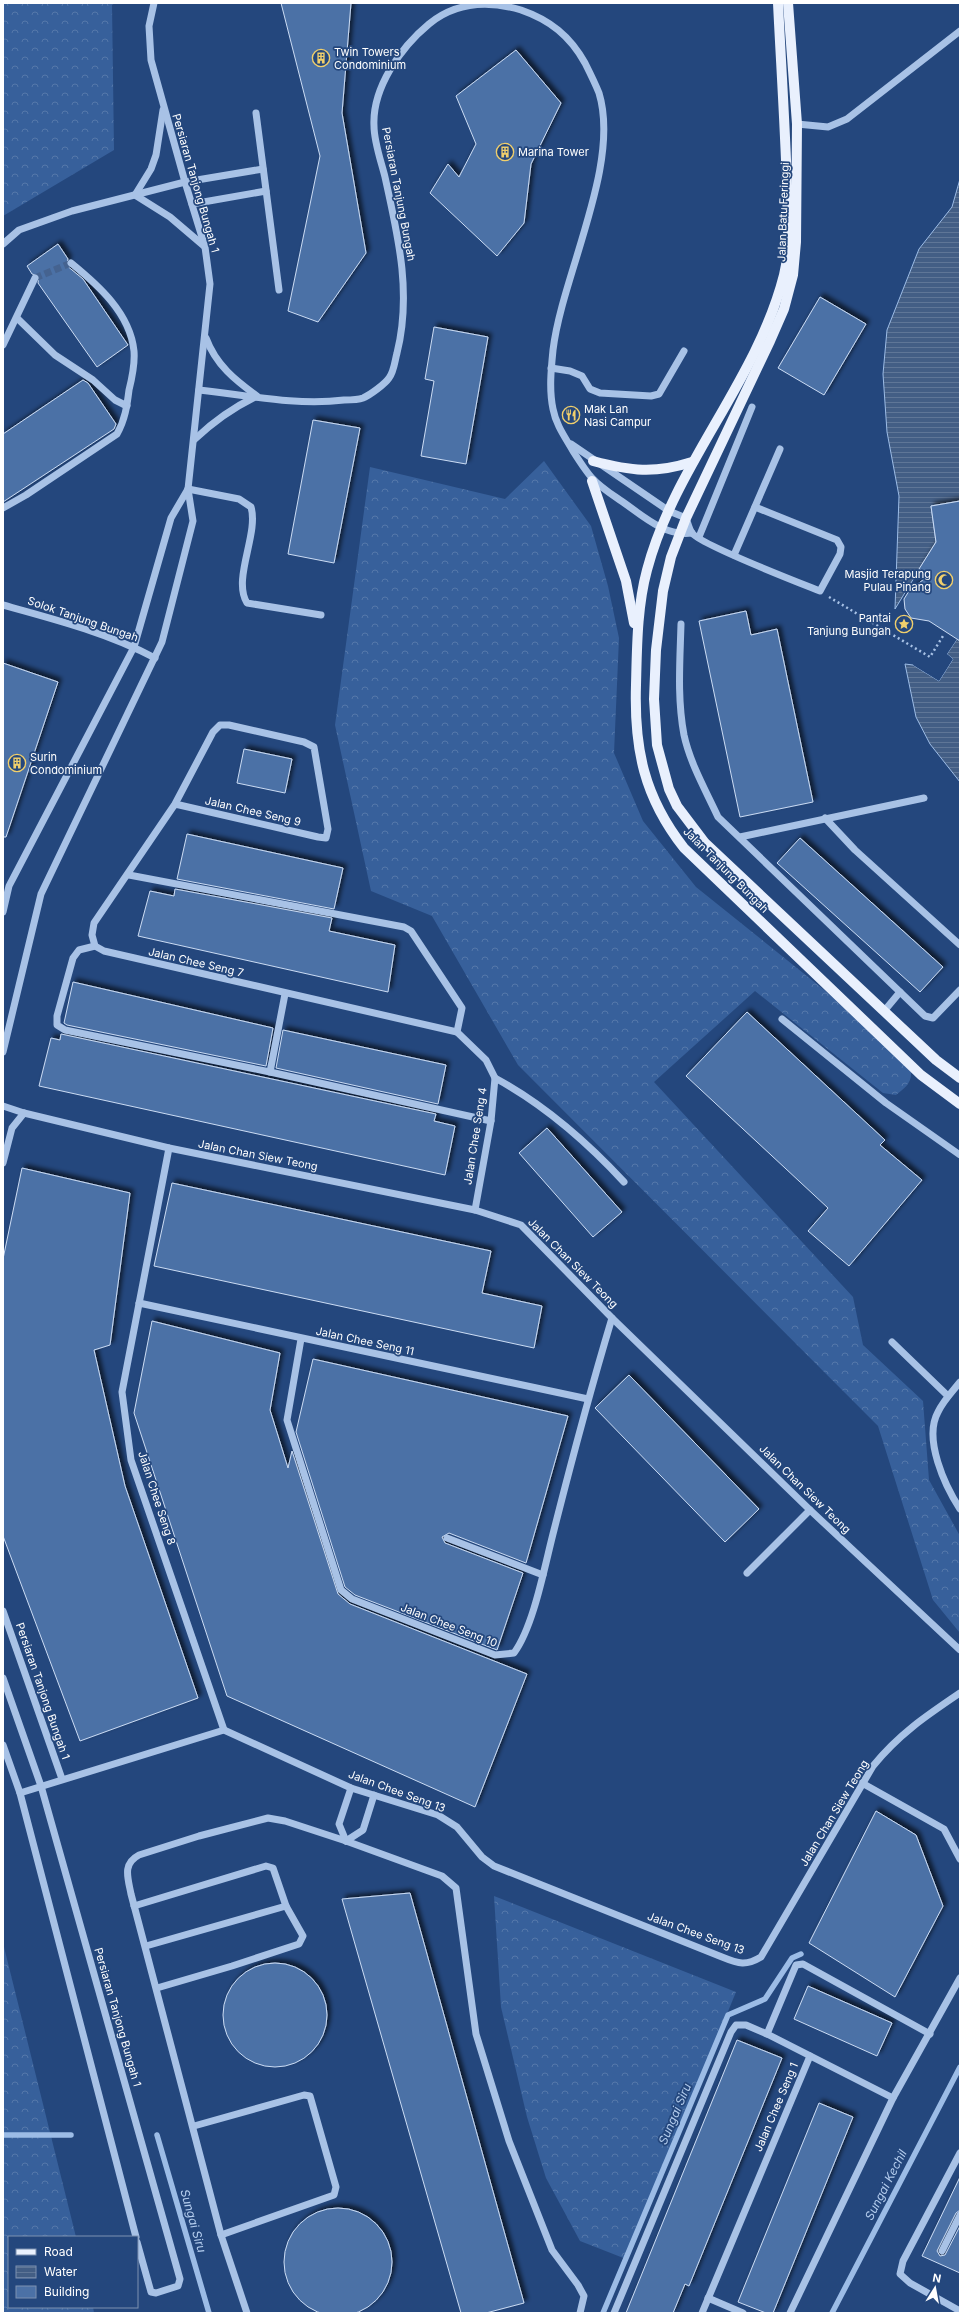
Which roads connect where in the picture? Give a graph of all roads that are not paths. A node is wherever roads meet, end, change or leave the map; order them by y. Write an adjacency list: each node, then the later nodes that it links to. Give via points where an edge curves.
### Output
1 (154, 3): 5 (street, Persiaran Tanjong Bungah 1, via 149,26 151,60)
2 (778, 3): 31 (main road, Jalan Batu Feringgi, via 786,162 788,239 785,272 774,310 739,382)
3 (788, 3): 7 (main road, Jalan Batu Feringgi)
4 (960, 31): 7 (street, via 847,119 828,127)
5 (164, 108): 9 (street, Persiaran Tanjong Bungah 1); 11 (street, via 156,155 151,169)
6 (256, 113): 8 (street)
7 (797, 124): 37 (main road, Jalan Batu Feringgi, via 796,242 788,295 770,341)
8 (263, 169): 9 (street); 10 (street)
9 (185, 182): 11 (street); 12 (street, Persiaran Tanjong Bungah 1)
10 (266, 191): 12 (street); 17 (street)
11 (135, 195): 13 (street, via 72,211 19,230); 14 (street, via 170,217)
12 (192, 204): 14 (street, Persiaran Tanjong Bungah 1)
13 (3, 244)
14 (205, 247): 19 (street, Persiaran Tanjong Bungah 1, via 210,284)
15 (71, 263): 25 (street, via 104,290 127,326 134,350)
16 (35, 278): 18 (street)
17 (279, 290)
18 (17, 318): 20 (street); 25 (street, via 55,356)
19 (205, 336): 23 (street, Persiaran Tanjong Bungah 1); 24 (street, via 220,364)
20 (3, 345)
21 (684, 350): 22 (street, via 659,394 651,396 600,394 590,388 582,376)
22 (551, 368): 24 (street, Persiaran Tanjung Bungah, via 560,309 592,205 599,171 603,141 600,95 580,54 554,25 517,8 466,3 446,11 406,45 377,97 374,125 401,254 405,295 401,337 390,377 363,398 321,403); 28 (street, Persiaran Tanjung Bungah, via 553,411)
23 (199, 390): 24 (street, Persiaran Tanjung Bungah); 27 (street, Persiaran Tanjong Bungah 1)
24 (257, 396): 27 (street, via 236,406)
25 (127, 406): 35 (street, via 117,434 26,496)
26 (752, 407): 40 (street)
27 (195, 439): 33 (street, Persiaran Tanjong Bungah 1)
28 (567, 441): 30 (street, Persiaran Tanjung Bungah); 32 (street, Persiaran Tanjung Bungah)
29 (780, 449): 34 (street)
30 (593, 461): 31 (main road, via 626,470 646,472 672,469); 36 (street, Persiaran Tanjung Bungah)
31 (692, 462): 36 (main road, Jalan Batu Feringgi)
32 (592, 481): 38 (street, Persiaran Tanjung Bungah); 46 (main road, via 626,581)
33 (188, 490): 43 (street, via 240,499 251,506 252,519 242,590 248,603); 45 (street, Persiaran Tanjong Bungah 1, via 171,518); 47 (street, Persiaran Tanjong Bungah 1, via 193,521 162,642)
34 (755, 507): 41 (street); 41 (street, via 837,540 841,547 840,554 820,591)
35 (3, 508)
36 (669, 511): 37 (street, Persiaran Tanjung Bungah); 38 (main road, Jalan Batu Feringgi)
37 (686, 518): 39 (main road, Jalan Tanjung Bungah); 40 (street)
38 (662, 528): 39 (street, Persiaran Tanjung Bungah); 46 (main road, Jalan Tanjung Bungah, via 647,570 639,612)
39 (679, 535): 40 (street); 59 (main road, Jalan Tanjung Bungah, via 663,591 656,650 654,699 657,745 669,789 688,822 705,843)
40 (696, 535): 41 (street)
41 (734, 555)
42 (3, 605): 45 (street, Solok Tanjung Bungah)
43 (321, 615)
44 (681, 624): 51 (street, via 680,689 685,735 700,780 718,818)
45 (134, 647): 47 (street, Solok Tanjung Bungah); 53 (street, Persiaran Tanjong Bungah 1, via 9,886)
46 (637, 649): 66 (main road, Jalan Tanjung Bungah, via 635,710 638,747 650,793 668,828 684,848 921,1074)
47 (155, 658): 62 (street, Persiaran Tanjong Bungah 1, via 42,894)
48 (924, 798): 50 (street)
49 (175, 804): 49 (street, Jalan Chee Seng 9, via 326,838 328,829 314,748 304,742 229,725 220,725 213,732); 52 (street)
50 (825, 818): 51 (street); 54 (street, via 855,850)
51 (740, 837): 57 (street)
52 (128, 875): 55 (street, via 94,923 92,935); 61 (street, via 404,927 411,931 462,1008)
53 (3, 912)
54 (960, 945)
55 (95, 946): 58 (street, Jalan Chee Seng 7, via 112,953); 63 (street, via 80,950 72,958 57,1025 65,1030)
56 (960, 990): 57 (street, via 933,1018 925,1016)
57 (900, 992): 59 (street)
58 (285, 994): 61 (street, Jalan Chee Seng 7); 63 (street)
59 (885, 1010): 65 (main road, Jalan Tanjung Bungah, via 936,1060)
60 (782, 1019): 72 (street, via 886,1104)
61 (457, 1032): 64 (street, Jalan Chee Seng 4, via 486,1060)
62 (3, 1052)
63 (270, 1072): 69 (street)
64 (495, 1078): 69 (street, Jalan Chee Seng 4); 74 (street, via 521,1092 575,1135 604,1160)
65 (960, 1078)
66 (960, 1104)
67 (3, 1106): 68 (street, Jalan Chan Siew Teong)
68 (24, 1113): 70 (street, via 16,1121); 71 (street, Jalan Chan Siew Teong)
69 (491, 1121): 75 (street, Jalan Chee Seng 4)
70 (6, 1139): 73 (street)
71 (168, 1148): 75 (street, Jalan Chan Siew Teong); 76 (street, Jalan Chee Seng 8)
72 (960, 1155)
73 (3, 1164)
74 (624, 1182)
75 (475, 1210): 77 (street, Jalan Chan Siew Teong, via 521,1225)
76 (139, 1303): 78 (street, Jalan Chee Seng 11); 92 (street, Jalan Chee Seng 8, via 122,1392 131,1460)
77 (612, 1318): 82 (street, Jalan Chee Seng 10); 84 (street, Jalan Chan Siew Teong)
78 (301, 1339): 82 (street, Jalan Chee Seng 11); 87 (street, Jalan Chee Seng 10, via 287,1420 342,1590 352,1599 495,1655 514,1653 523,1641)
79 (892, 1342): 81 (street)
80 (960, 1382): 81 (street)
81 (948, 1396): 83 (street, via 937,1413 935,1445 939,1468)
82 (588, 1398): 87 (street, Jalan Chee Seng 10)
83 (960, 1509)
84 (810, 1510): 86 (street); 89 (street, Jalan Chan Siew Teong)
85 (447, 1538): 87 (street)
86 (747, 1573)
87 (542, 1575)
88 (3, 1611): 94 (street, Persiaran Tanjong Bungah 1)
89 (960, 1650)
90 (3, 1678): 96 (street, Persiaran Tanjong Bungah 1)
91 (960, 1693): 95 (street, Jalan Chan Siew Teong, via 910,1727 891,1744)
92 (224, 1730): 94 (street); 97 (street, Jalan Chee Seng 13)
93 (3, 1745): 98 (street)
94 (62, 1779): 96 (street)
95 (862, 1783): 101 (street, via 944,1829); 105 (street, Jalan Chan Siew Teong, via 834,1836 761,1957)
96 (41, 1786): 98 (street); 117 (street, Persiaran Tanjong Bungah 1, via 180,2279 178,2286 156,2293 151,2292)
97 (351, 1788): 99 (street, Jalan Chee Seng 13); 100 (street, via 339,1824)
98 (20, 1793): 116 (street)
99 (374, 1795): 100 (street, via 363,1830); 105 (street, Jalan Chee Seng 13, via 438,1815 456,1827 482,1857 494,1866 735,1962)
100 (346, 1841): 102 (street, via 268,1818 199,1836 131,1859 127,1865 127,1875); 122 (street, via 442,1876 456,1888 476,2034 509,2141 552,2250 584,2296)
101 (960, 1859)
102 (134, 1906): 103 (street, via 266,1866 273,1868); 104 (street)
103 (286, 1906): 104 (street); 107 (street, via 303,1936 299,1944)
104 (146, 1946): 107 (street)
105 (750, 1964)
106 (960, 1978): 109 (street)
107 (157, 1988): 112 (street)
108 (767, 2034): 109 (street, via 796,1965 803,1964); 110 (street); 123 (street, via 746,2025 736,2025 731,2032)
109 (930, 2034): 111 (street)
110 (810, 2056): 111 (street, Jalan Chee Seng 1); 119 (street, Jalan Chee Seng 1)
111 (893, 2098): 126 (street)
112 (194, 2126): 115 (street); 115 (street, via 304,2095 310,2096 336,2187 334,2195)
113 (960, 2153): 120 (street, via 903,2261 900,2274 910,2283)
114 (960, 2215): 118 (street)
115 (221, 2235): 121 (street)
116 (136, 2236)
117 (138, 2246)
118 (942, 2251)
119 (708, 2298): 124 (street, Jalan Chee Seng 1); 125 (street)
120 (960, 2311)
121 (247, 2313)
122 (580, 2313)
123 (614, 2313)
124 (702, 2313)
125 (743, 2313)
126 (790, 2313)

